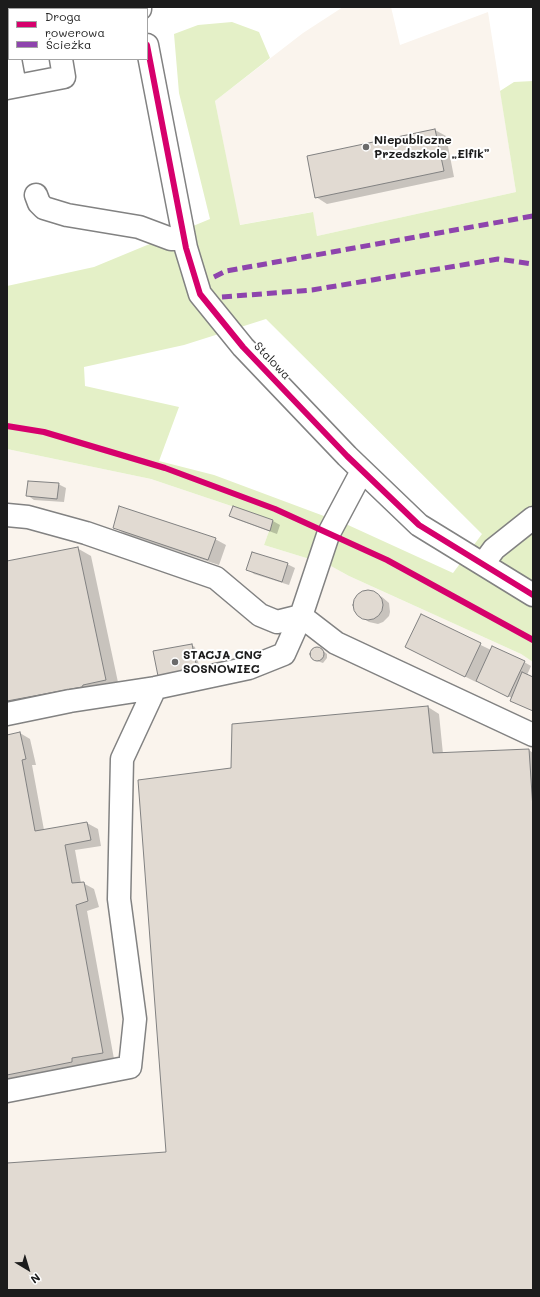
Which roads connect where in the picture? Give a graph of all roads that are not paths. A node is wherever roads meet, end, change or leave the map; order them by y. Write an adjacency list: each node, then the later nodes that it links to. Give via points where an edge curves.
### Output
1 (148, 50): 6 (street, Stalowa)
2 (10, 60): 4 (street)
3 (61, 60): 4 (street, via 64,77)
4 (11, 87)
5 (36, 196): 6 (street, via 44,208 139,227 171,239)
6 (184, 239): 7 (street, Stalowa, via 200,294 244,347)
7 (362, 471): 10 (street, Stalowa, via 418,525); 12 (street, via 328,535)
8 (7, 515): 12 (street, via 28,517 86,533 216,578 260,615 277,622)
9 (533, 518): 10 (street, via 494,549)
10 (483, 564): 11 (street, Stalowa)
11 (533, 595)
12 (301, 616): 13 (street, via 284,654 249,668); 15 (street, via 336,644)
13 (155, 688): 14 (street); 16 (street, via 122,760 119,899 135,1019 130,1067)
14 (7, 714)
15 (533, 735)
16 (7, 1091)

